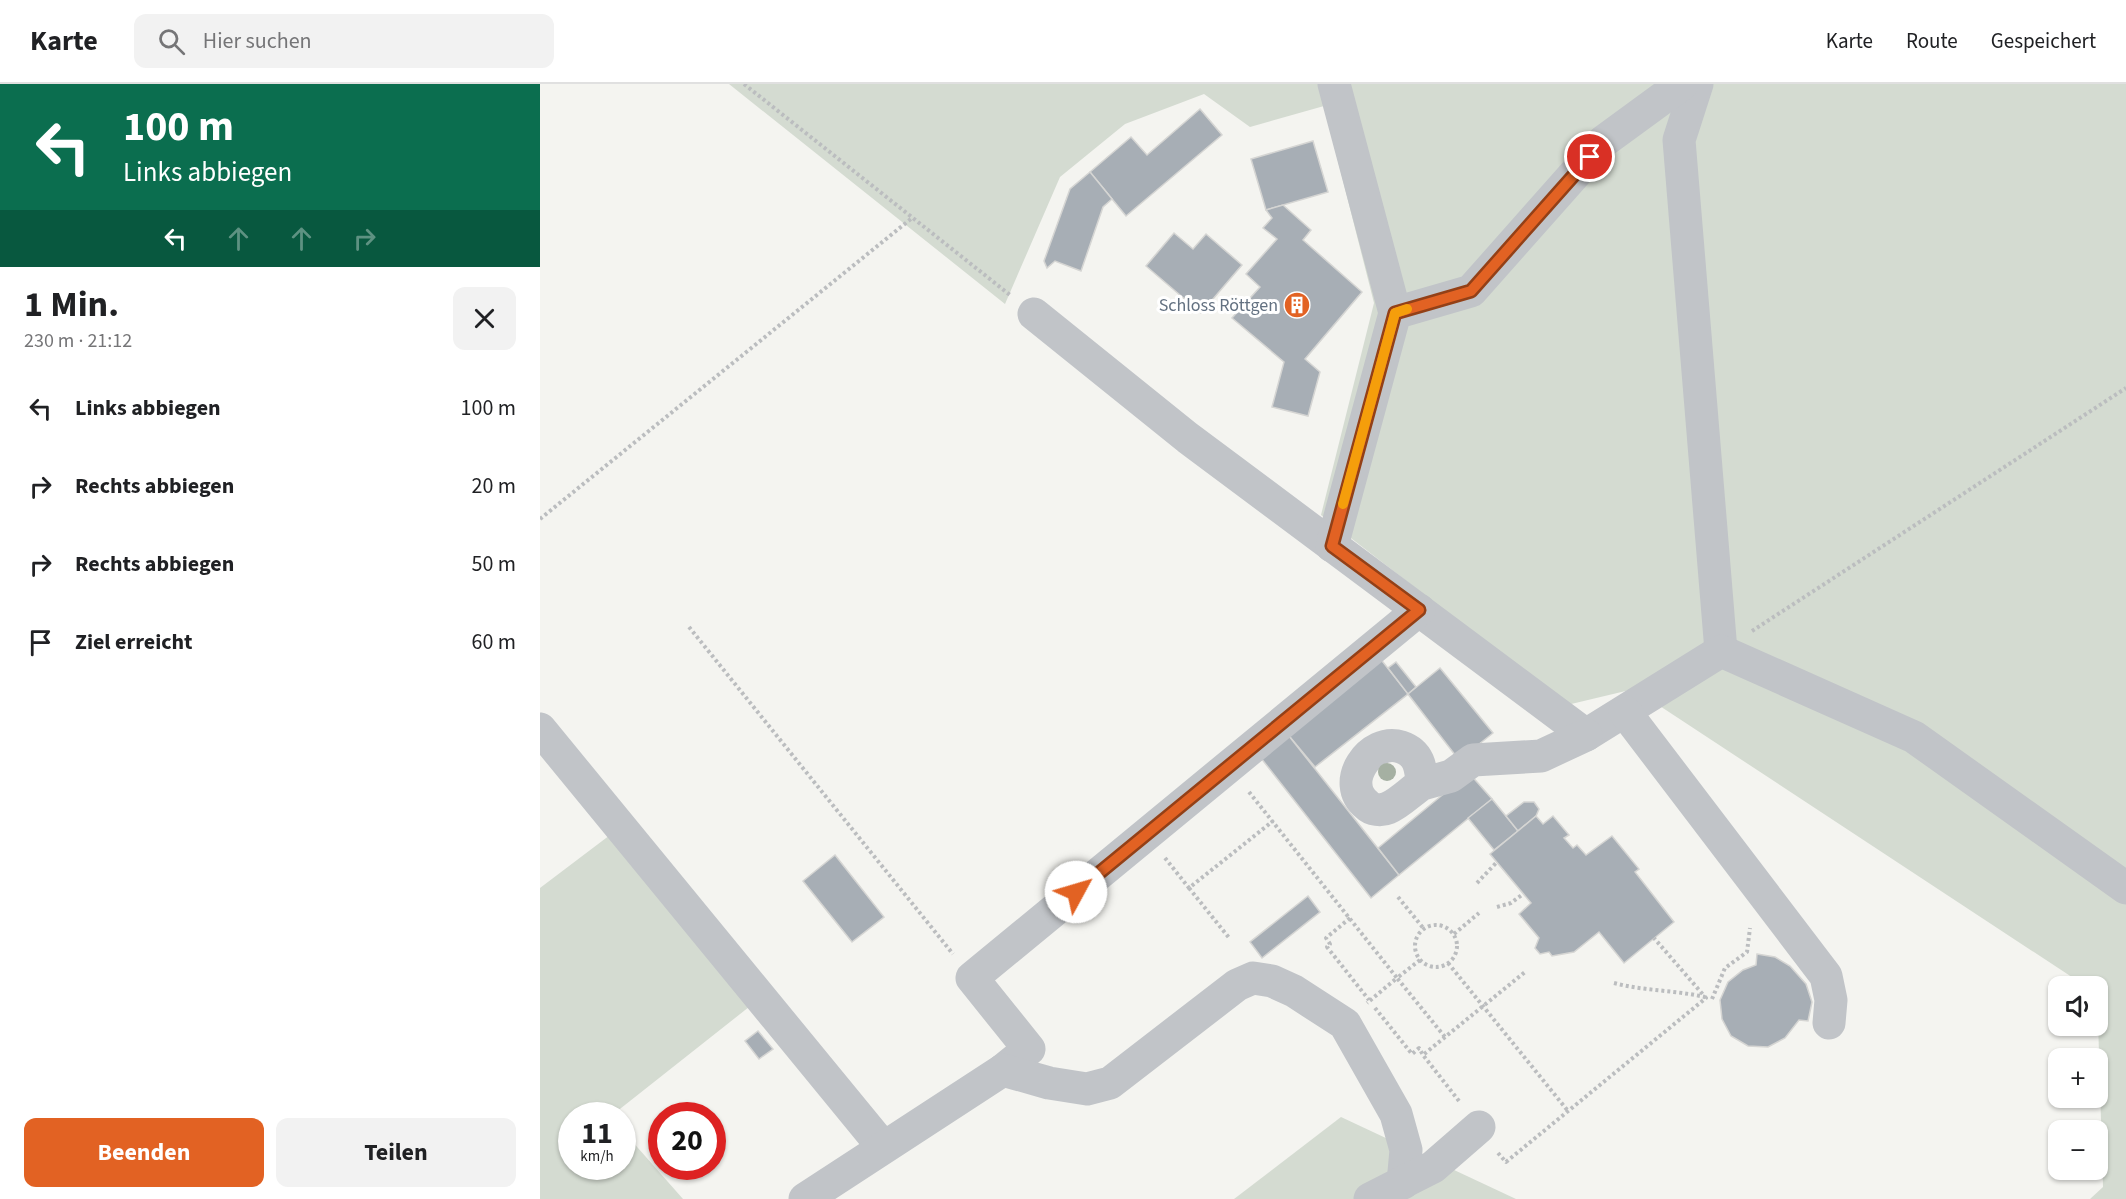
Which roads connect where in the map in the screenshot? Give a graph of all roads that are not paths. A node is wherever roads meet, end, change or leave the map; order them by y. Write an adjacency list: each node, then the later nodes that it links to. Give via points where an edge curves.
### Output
1 (1334, 84): 4 (lane)
2 (1682, 84): 4 (lane, via 1604,141 1471,291)
3 (1697, 84): 8 (lane, via 1679,140)
4 (1395, 313): 6 (lane)
5 (1034, 314): 6 (lane, via 1188,438)
6 (1332, 546): 7 (lane)
7 (1419, 610): 11 (lane); 15 (lane, via 972,978 1029,1049)
8 (1721, 651): 9 (lane); 13 (lane, via 1914,737)
9 (1625, 712): 11 (lane); 14 (lane, via 1826,976 1832,1000)
10 (540, 729): 17 (lane)
11 (1586, 735): 12 (lane, via 1541,756 1473,760 1451,776)
12 (1422, 784)
13 (2126, 888)
14 (1829, 1023)
15 (1003, 1070): 17 (lane); 18 (lane, via 1087,1089 1110,1083 1238,985 1252,978 1272,981 1294,990 1345,1024 1396,1114 1406,1150)
16 (1479, 1127): 18 (lane, via 1433,1167)
17 (883, 1147): 19 (lane)
18 (1403, 1183): 20 (lane)
19 (805, 1199)
20 (1370, 1199)

